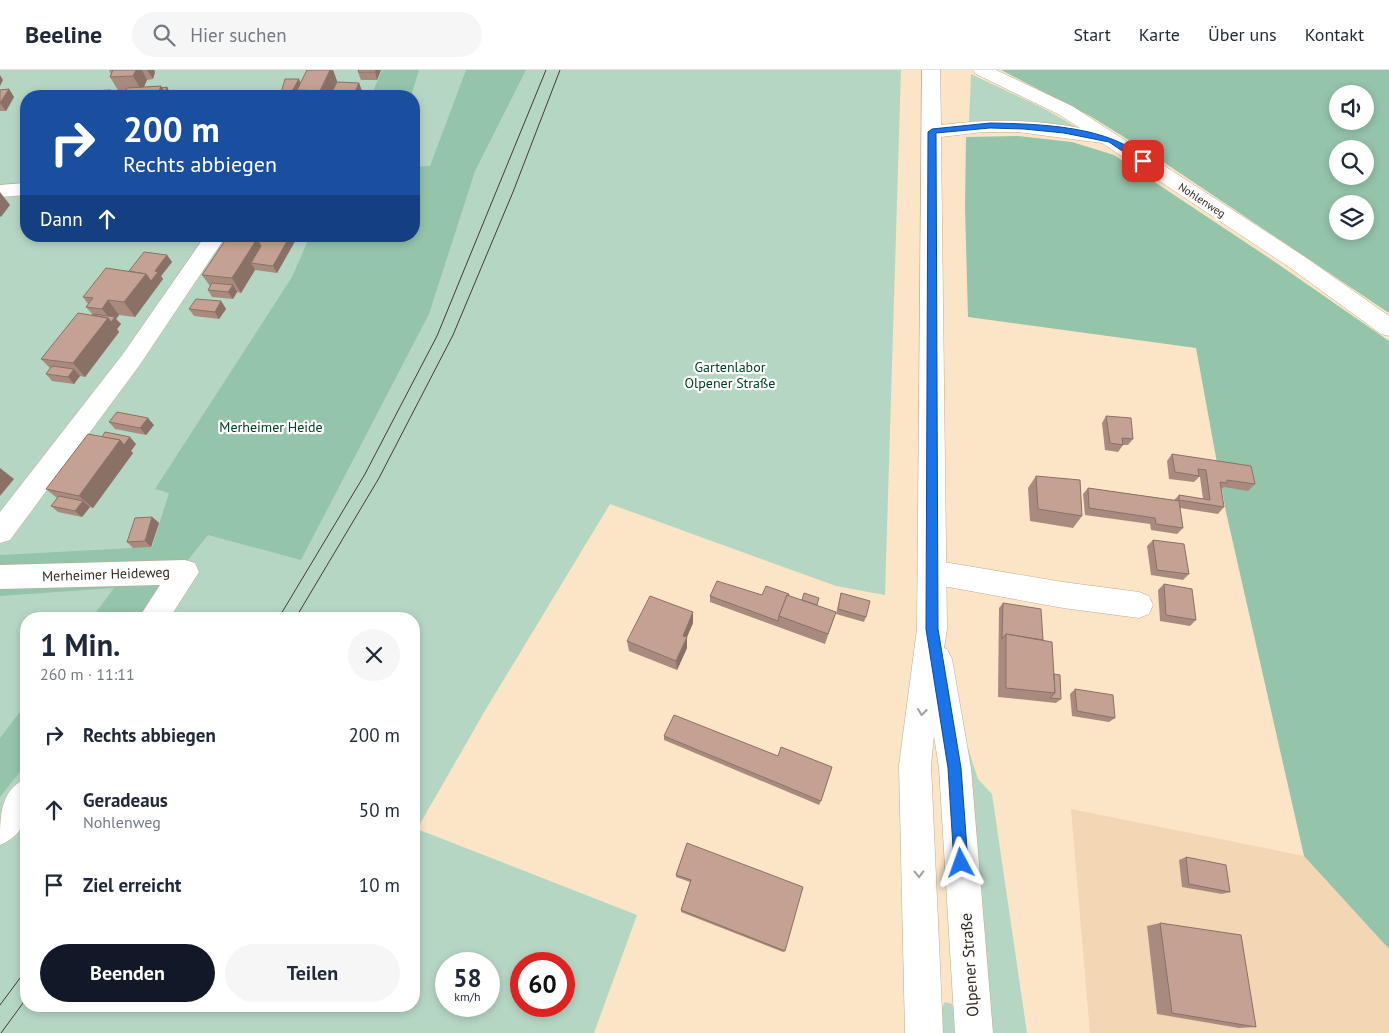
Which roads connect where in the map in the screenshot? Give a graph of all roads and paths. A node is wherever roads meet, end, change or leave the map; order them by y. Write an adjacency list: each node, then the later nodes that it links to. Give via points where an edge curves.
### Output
1 (931, 70): 3 (main road, Olpener Straße)
2 (982, 70): 4 (main road, Nohlenweg, via 1065,110)
3 (932, 132): 4 (main road, via 1024,126); 10 (main road, Olpener Straße)
4 (1112, 141): 8 (main road, Nohlenweg, via 1297,262)
5 (20, 189): 6 (main road)
6 (0, 191)
7 (212, 242): 9 (main road, via 131,360)
8 (1389, 328)
9 (0, 532)
10 (932, 572): 12 (main road); 14 (main road, Olpener Straße)
11 (0, 577): 13 (main road, Merheimer Heideweg, via 185,572)
12 (1139, 605)
13 (157, 612)
14 (932, 629): 17 (main road, Olpener Straße, one-way to 17, via 915,765); 18 (main road, Olpener Straße, via 954,768)
15 (20, 802): 16 (main road)
16 (0, 828)
17 (924, 1033)
18 (974, 1033)

